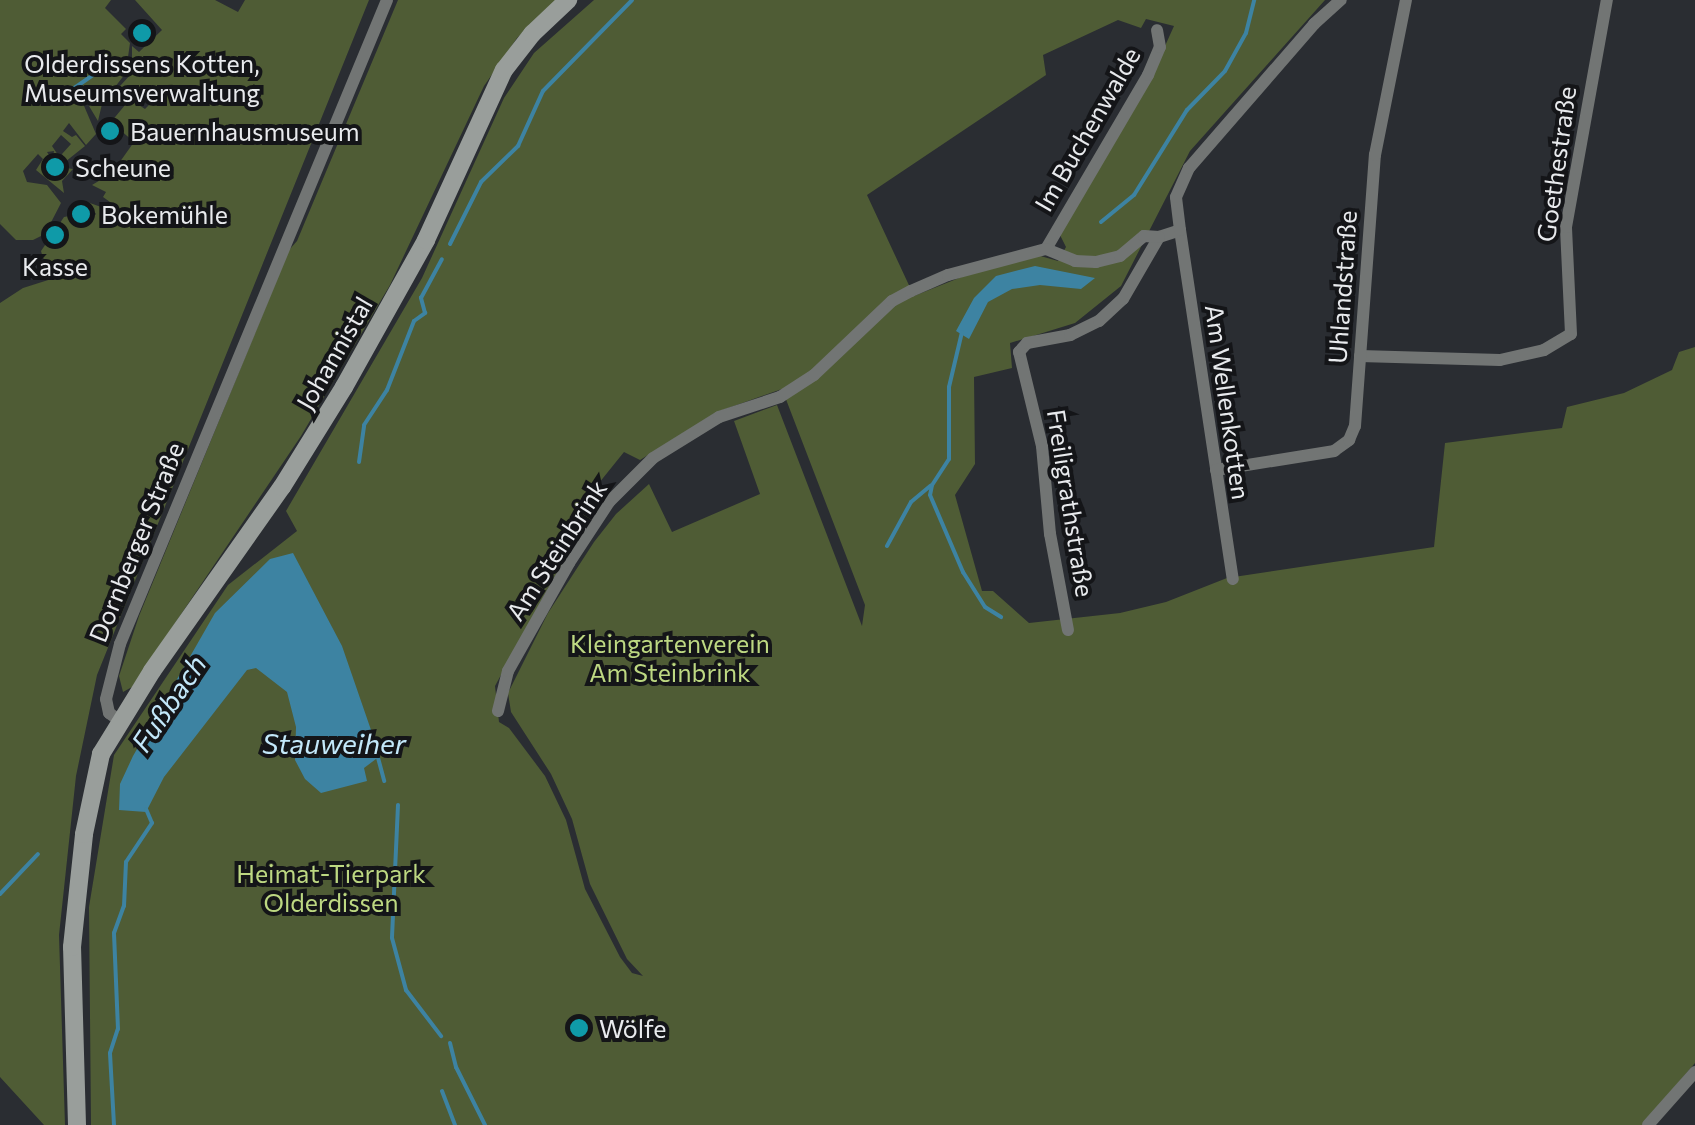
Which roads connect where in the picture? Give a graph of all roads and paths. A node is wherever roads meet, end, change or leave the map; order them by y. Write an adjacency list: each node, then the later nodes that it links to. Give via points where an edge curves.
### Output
1 (388, 0): 15 (street, Dornberger Straße, via 120,644 106,699 109,713)
2 (568, 0): 15 (main road, Johannistal, via 504,70 426,240 344,387)
3 (1341, 0): 7 (street, via 1189,168 1176,198)
4 (1406, 0): 10 (street, Uhlandstraße, via 1375,154)
5 (1607, 0): 10 (street, Goethestraße, via 1566,226 1571,334 1544,350 1500,360)
6 (1158, 30): 9 (street, Im Buchenwalde, via 1160,48 1148,75)
7 (1180, 230): 8 (street); 11 (street, Am Wellenkotten)
8 (1160, 237): 9 (street, Am Steinbrink, via 1144,236 1120,256 1096,262); 13 (street, Freiligrathstraße, via 1123,299 1099,321 1019,352 1042,446)
9 (1046, 249): 14 (street, Am Steinbrink, via 948,275 902,296 814,376 780,397 719,417 653,458 610,502 570,563 508,671)
10 (1360, 356): 11 (street, Uhlandstraße, via 1356,426 1349,440 1322,454)
11 (1216, 470): 12 (street, Am Wellenkotten)
12 (1233, 580)
13 (1068, 630)
14 (498, 711)
15 (120, 720): 17 (main road, via 93,780 74,920)
16 (1695, 1072): 18 (street)
17 (78, 1125)
18 (1648, 1125)

